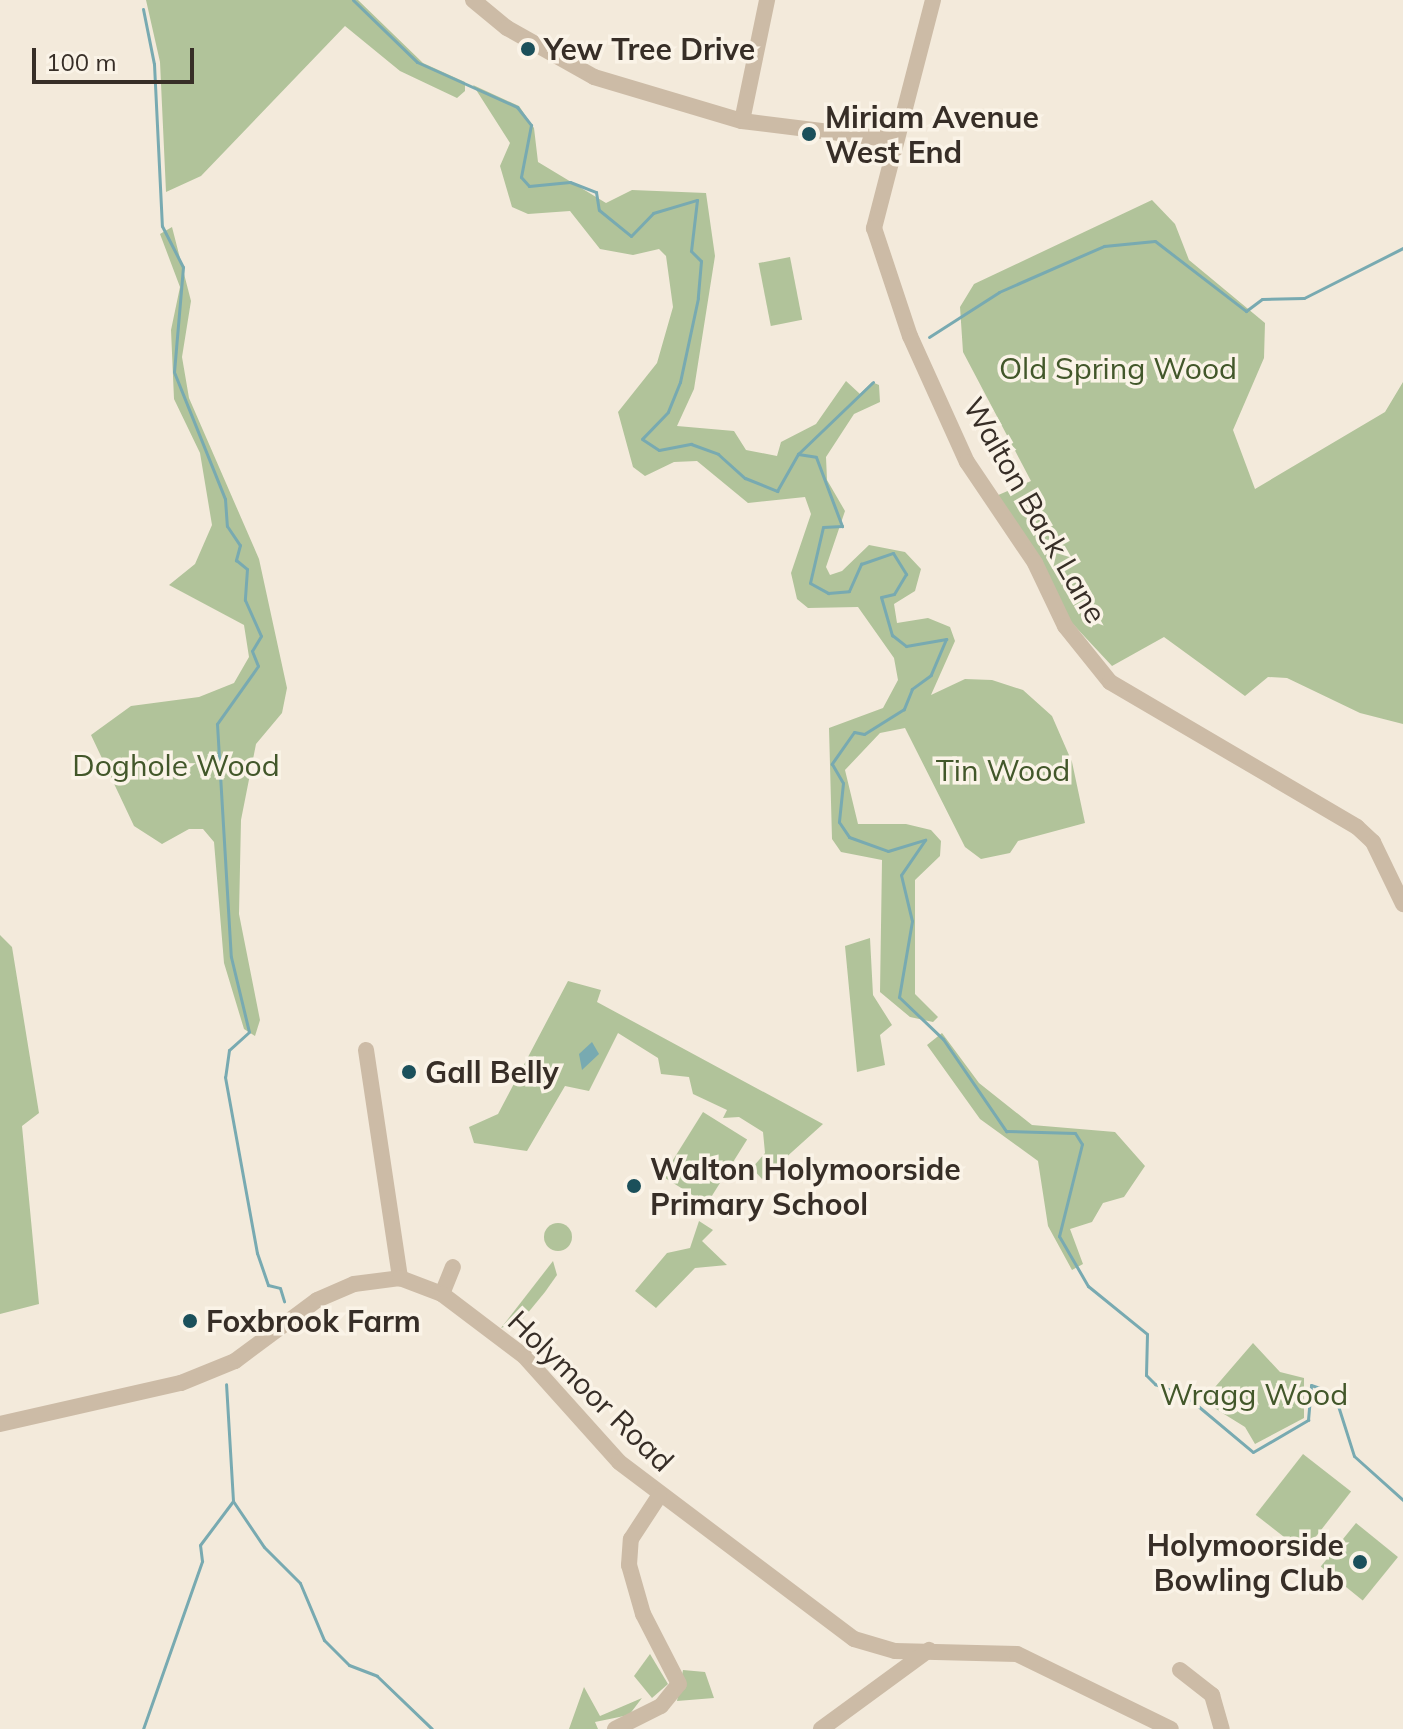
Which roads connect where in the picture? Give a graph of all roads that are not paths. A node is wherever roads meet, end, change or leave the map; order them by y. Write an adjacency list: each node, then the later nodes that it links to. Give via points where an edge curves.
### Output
1 (473, 0): 4 (street, via 507,28 594,77)
2 (767, 0): 4 (street)
3 (933, 0): 5 (street, Walton Back Lane)
4 (742, 121): 5 (street)
5 (894, 140): 6 (street, Walton Back Lane, via 874,228 910,336 967,462 1035,563 1065,626 1110,682 1357,827 1373,842)
6 (1403, 904)
7 (366, 1050): 9 (street)
8 (453, 1267): 10 (street)
9 (400, 1278): 10 (street, Holymoor Road); 11 (street, Holymoor Road, via 354,1284 317,1300 235,1361 181,1383)
10 (442, 1294): 12 (street, Holymoor Road, via 524,1356)
11 (0, 1424)
12 (659, 1496): 13 (street, Holymoor Road, via 854,1639 895,1651); 15 (street, via 631,1539 629,1565 634,1592 679,1684 661,1706)
13 (929, 1650): 16 (street); 17 (street, Holymoor Road, via 1017,1654)
14 (1180, 1670): 18 (street, via 1212,1695)
15 (615, 1729)
16 (821, 1729)
17 (1171, 1729)
18 (1222, 1729)

